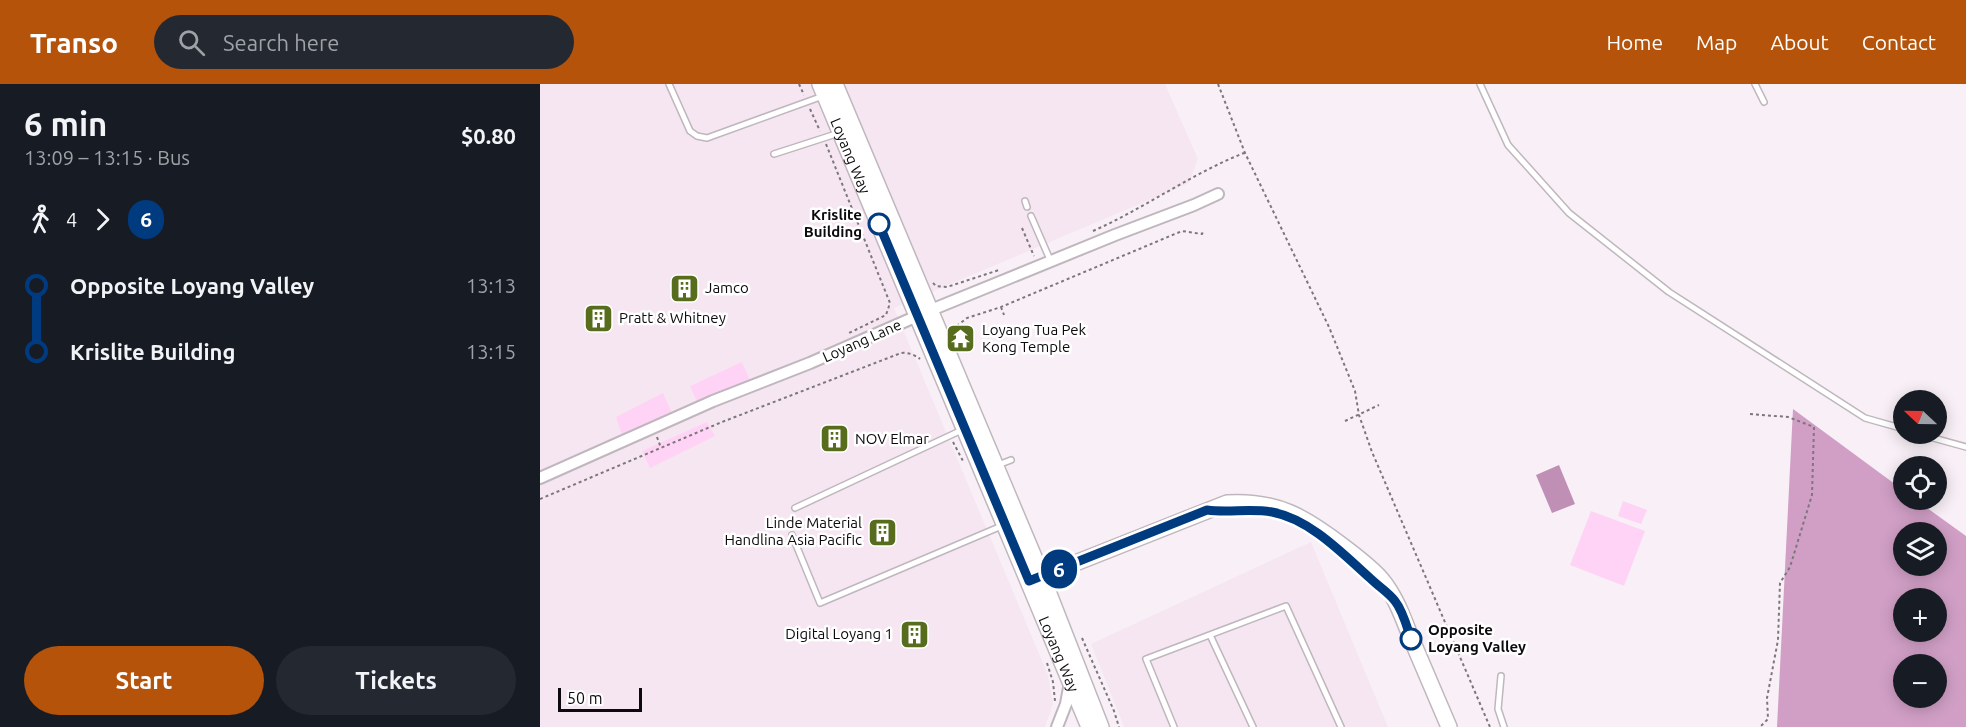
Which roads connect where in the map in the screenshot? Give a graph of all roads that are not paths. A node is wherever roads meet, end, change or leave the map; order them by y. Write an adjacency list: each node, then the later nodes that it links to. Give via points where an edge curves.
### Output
1 (669, 84): 4 (lane, via 690,131 707,138 806,101)
2 (1480, 84): 12 (lane, via 1508,145 1569,213 1669,292 1865,418)
3 (1755, 84): 5 (lane)
4 (827, 88): 6 (main road, Loyang Way); 11 (main road, Loyang Way)
5 (1764, 102)
6 (840, 132): 7 (lane); 11 (main road, Loyang Way)
7 (774, 154)
8 (1218, 194): 10 (street, Loyang Lane)
9 (1031, 216): 10 (lane)
10 (1049, 257): 11 (street, Loyang Lane)
11 (925, 313): 13 (main road, Loyang Way); 17 (main road, Loyang Way); 18 (street, Loyang Lane)
12 (1893, 426)
13 (965, 429): 19 (lane); 20 (main road, Loyang Way)
14 (1947, 442): 15 (lane)
15 (1966, 447)
16 (1011, 460): 17 (lane)
17 (996, 466): 22 (main road, Loyang Way)
18 (540, 478)
19 (795, 508)
20 (1005, 524): 21 (lane, via 820,603); 24 (main road, Loyang Way)
21 (792, 535)
22 (1032, 550): 23 (main road, via 1047,561); 24 (main road, Loyang Way)
23 (1070, 565): 24 (main road); 34 (main road, via 1207,510 1246,509 1294,520 1348,558 1395,601)
24 (1036, 579): 27 (main road, Loyang Way); 30 (main road, Loyang Way)
25 (1210, 635): 31 (lane, via 1146,659); 32 (lane); 33 (lane, via 1286,606)
26 (1500, 676): 35 (lane, via 1498,709)
27 (1071, 680): 28 (street); 29 (main road, Loyang Way)
28 (1057, 727)
29 (1089, 727)
30 (1101, 727)
31 (1174, 727)
32 (1253, 727)
33 (1341, 727)
34 (1449, 727)
35 (1504, 727)

